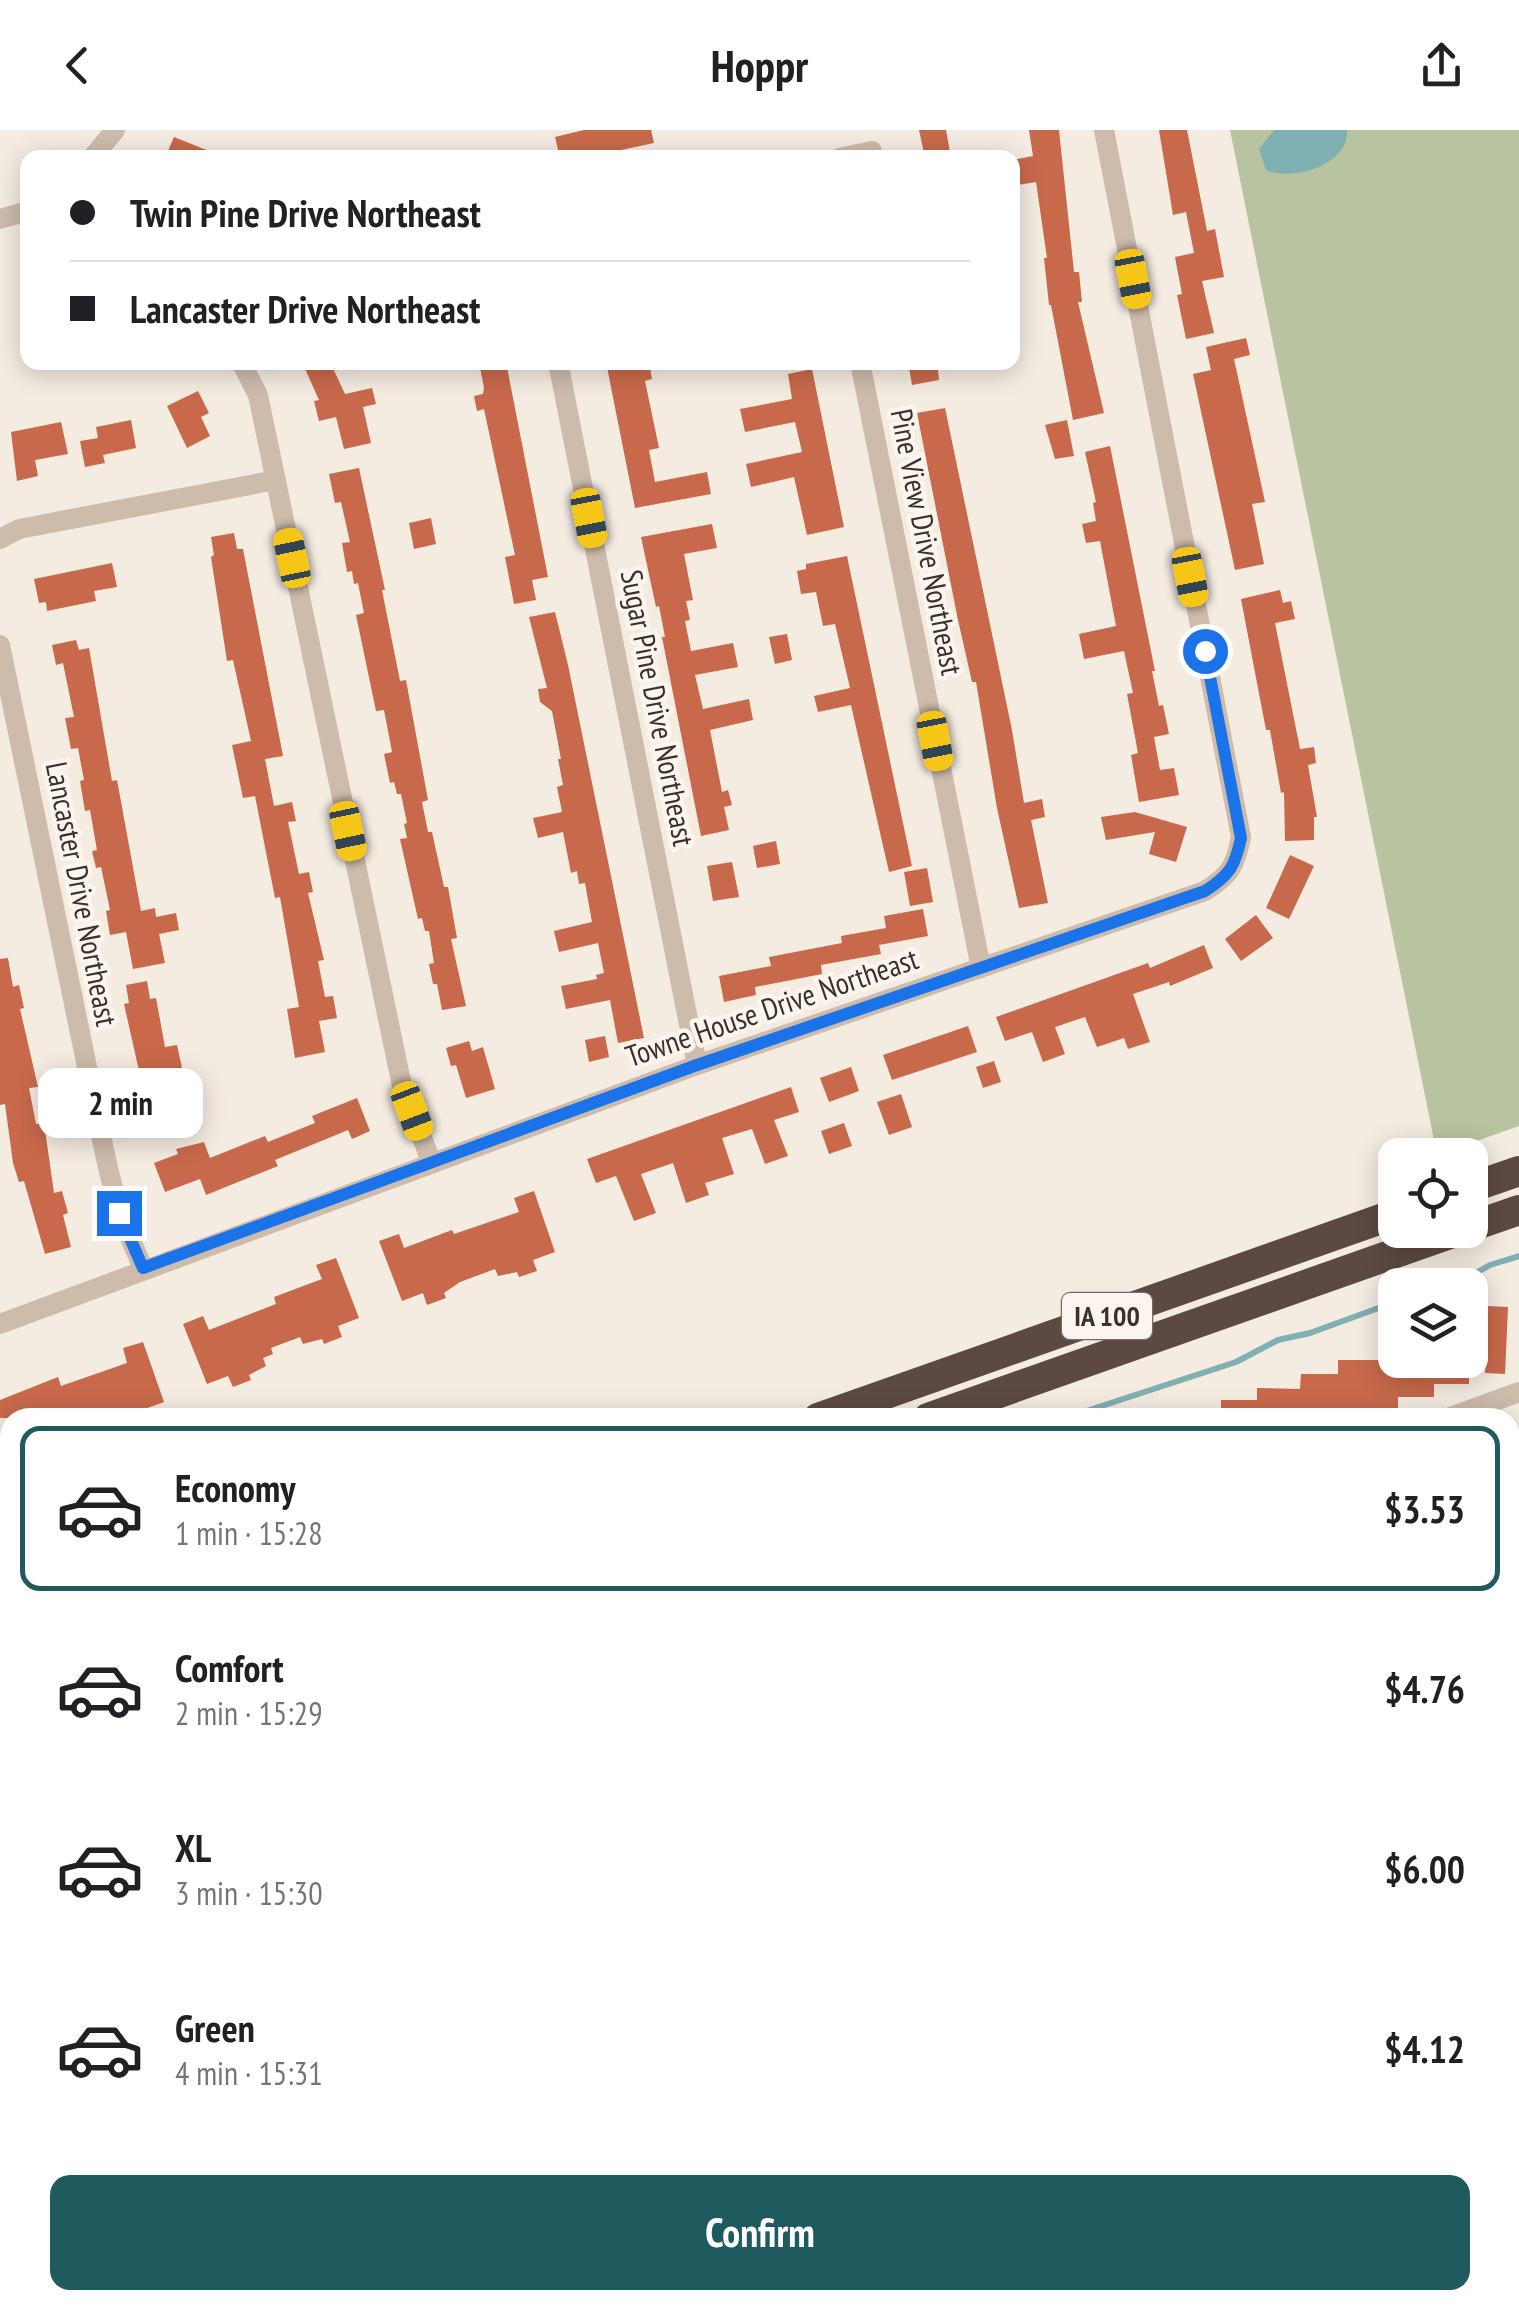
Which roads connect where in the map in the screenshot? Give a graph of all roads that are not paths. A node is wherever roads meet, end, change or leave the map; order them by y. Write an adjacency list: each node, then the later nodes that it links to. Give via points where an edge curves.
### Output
1 (115, 130): 3 (street)
2 (1104, 130): 10 (street, Towne House Drive Northeast, via 1241,838 1226,877 1205,891)
3 (99, 150)
4 (245, 370): 7 (street, via 258,395)
5 (560, 370): 11 (street, Sugar Pine Drive Northeast)
6 (862, 370): 10 (street, Pine View Drive Northeast)
7 (276, 480): 8 (street, via 19,528); 12 (street, via 402,1086)
8 (0, 539)
9 (0, 644): 19 (street, Lancaster Drive Northeast, via 106,1160)
10 (981, 968): 11 (street, Towne House Drive Northeast)
11 (697, 1065): 12 (street, Towne House Drive Northeast)
12 (431, 1161): 19 (street, Towne House Drive Northeast)
13 (1519, 1171): 14 (highway)
14 (1488, 1182)
15 (1519, 1210): 17 (highway)
16 (1378, 1220): 22 (highway, IA 100)
17 (1488, 1221)
18 (1410, 1248): 23 (highway, IA 100)
19 (143, 1268): 20 (street, Towne House Drive Northeast)
20 (0, 1324)
21 (1519, 1392): 24 (street)
22 (846, 1408)
23 (956, 1408)
24 (1479, 1408)

